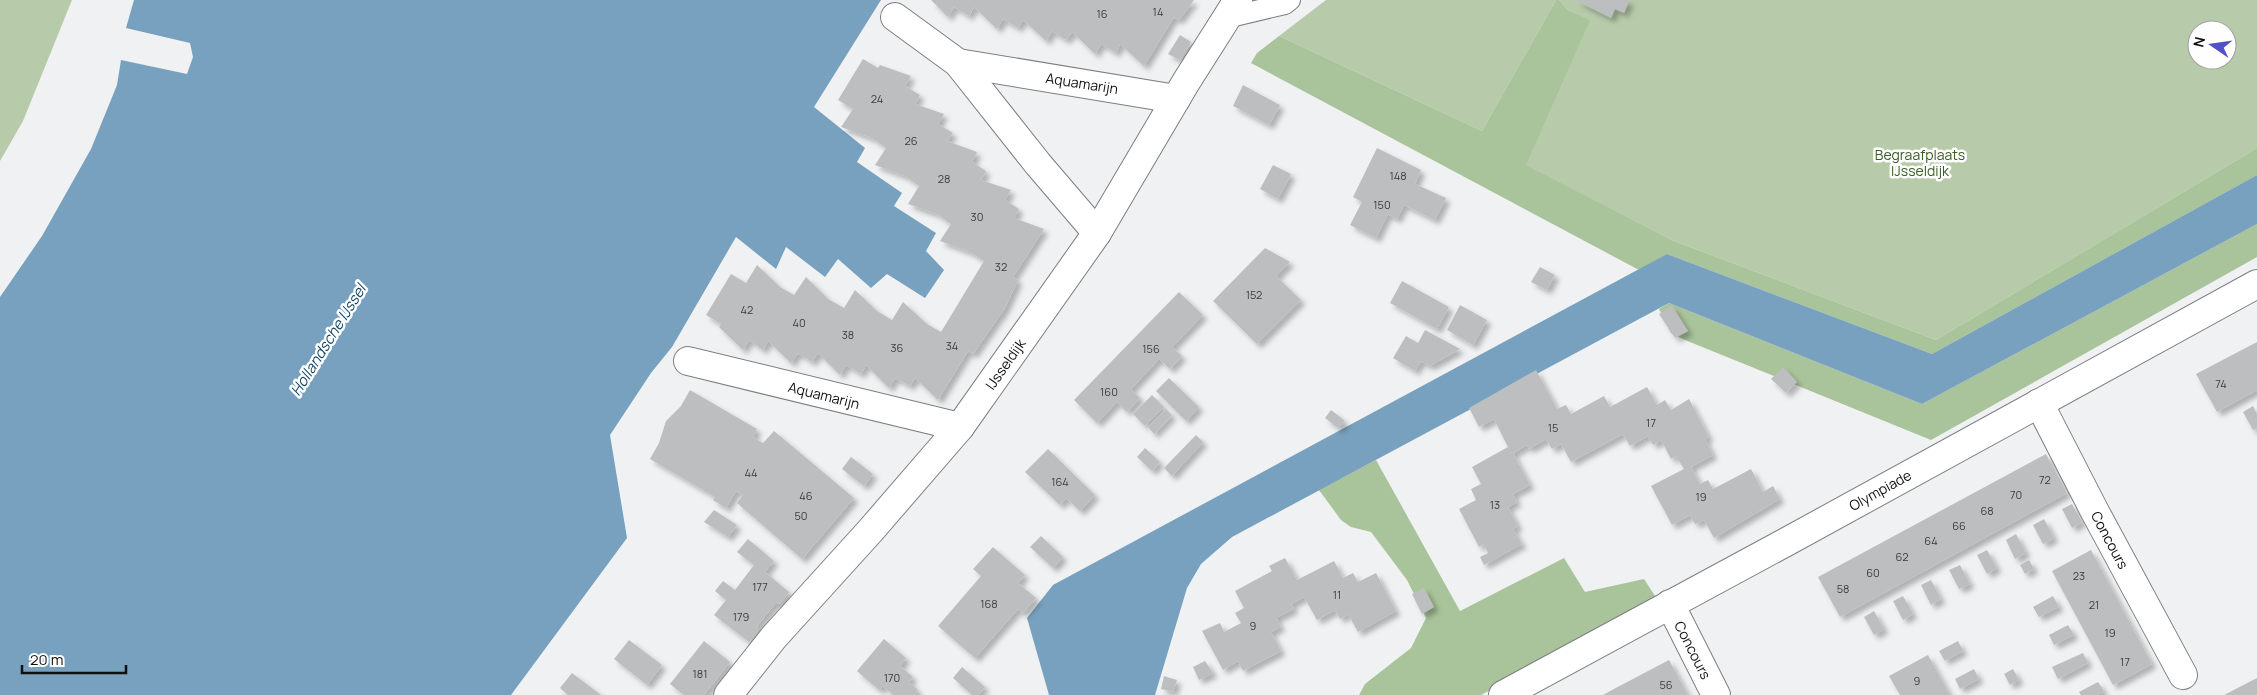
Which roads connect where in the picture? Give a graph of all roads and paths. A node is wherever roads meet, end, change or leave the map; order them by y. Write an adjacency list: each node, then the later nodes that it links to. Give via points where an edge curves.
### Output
1 (1290, 0): 2 (lane, via 1285,4)
2 (1232, 9): 5 (street, IJsseldijk)
3 (895, 17): 4 (street, Aquamarijn)
4 (958, 63): 5 (street, Aquamarijn); 6 (street, Aquamarijn)
5 (1176, 98): 6 (street, IJsseldijk)
6 (1098, 233): 10 (street, IJsseldijk)
7 (2257, 284): 9 (street, Olympiade)
8 (688, 362): 10 (street, Aquamarijn)
9 (2039, 402): 11 (street, Olympiade); 12 (street, Concours)
10 (960, 427): 13 (street, IJsseldijk, via 774,637)
11 (1670, 604): 14 (street, Olympiade); 15 (street, Concours)
12 (2183, 675)
13 (728, 695)
14 (1503, 695)
15 (1716, 695)

